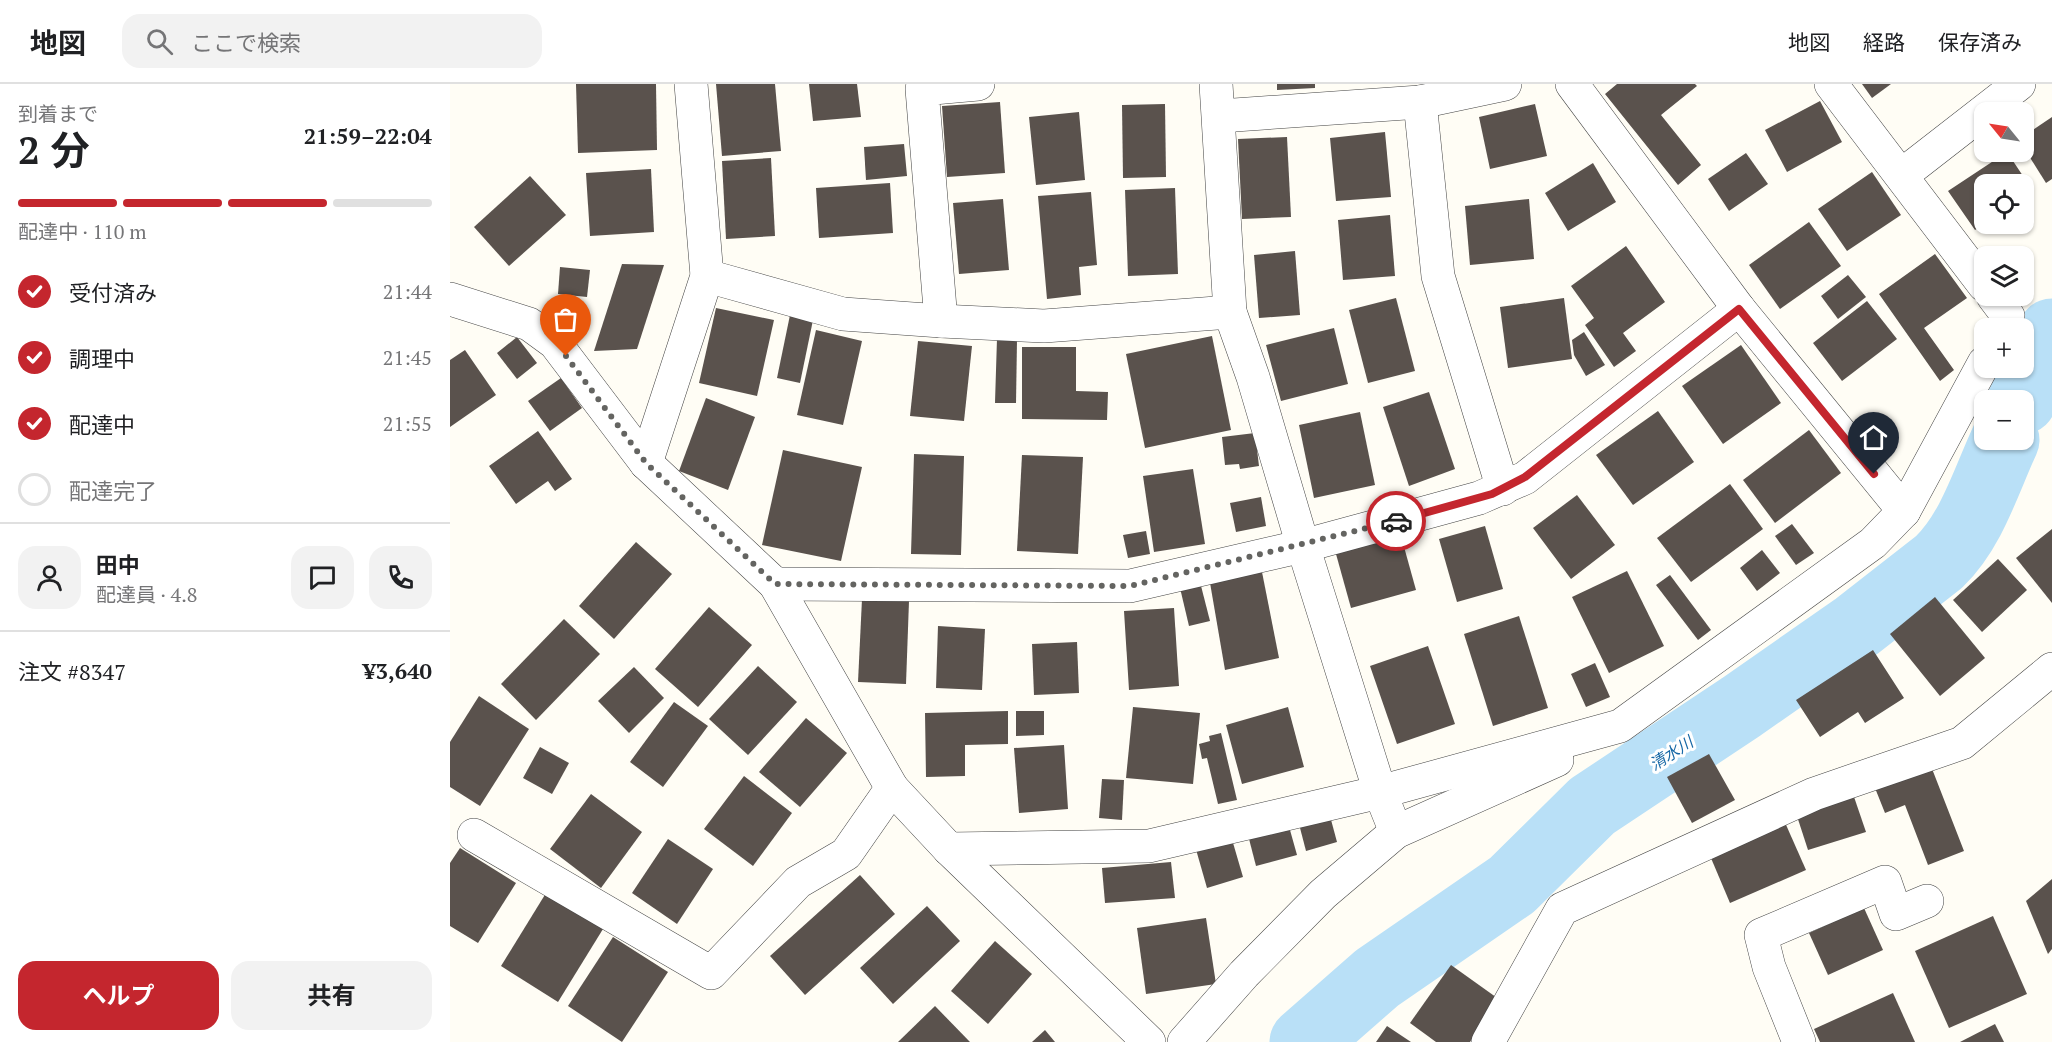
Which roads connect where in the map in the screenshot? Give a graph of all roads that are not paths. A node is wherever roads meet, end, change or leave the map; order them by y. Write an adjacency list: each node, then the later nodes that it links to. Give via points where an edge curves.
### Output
1 (691, 84): 12 (street)
2 (978, 84): 16 (street, via 922,89)
3 (1216, 84): 9 (street)
4 (1505, 84): 8 (street)
5 (1572, 84): 14 (street)
6 (1832, 84): 10 (street)
7 (2019, 84): 10 (street)
8 (1420, 102): 9 (street); 19 (street, via 1438,276)
9 (1220, 116): 15 (street)
10 (1902, 175): 11 (street)
11 (1974, 272)
12 (707, 276): 16 (street, via 843,314); 18 (street)
13 (450, 299): 18 (street, via 544,332)
14 (1739, 309): 19 (street, via 1525,477); 20 (street)
15 (1230, 312): 16 (street, via 1044,326); 21 (street)
16 (941, 321)
17 (1976, 378): 20 (street)
18 (646, 463): 22 (street)
19 (1503, 489): 21 (street)
20 (1904, 511): 24 (street, via 1874,543)
21 (1303, 546): 22 (street, via 1130,586); 26 (street)
22 (775, 584): 25 (street)
23 (2052, 669): 33 (street, via 1962,742 1814,794 1562,909)
24 (1620, 726): 26 (street); 27 (street, via 1563,758)
25 (892, 788): 28 (street, via 846,854 798,882 711,973); 29 (street)
26 (1380, 792): 27 (street); 29 (street, via 1149,846)
27 (1396, 832): 32 (street, via 1323,894)
28 (474, 836)
29 (949, 849): 31 (street)
30 (1927, 901): 34 (street, via 1896,914 1885,882 1761,935 1769,967)
31 (1149, 1042)
32 (1184, 1042)
33 (1488, 1042)
34 (1799, 1042)

